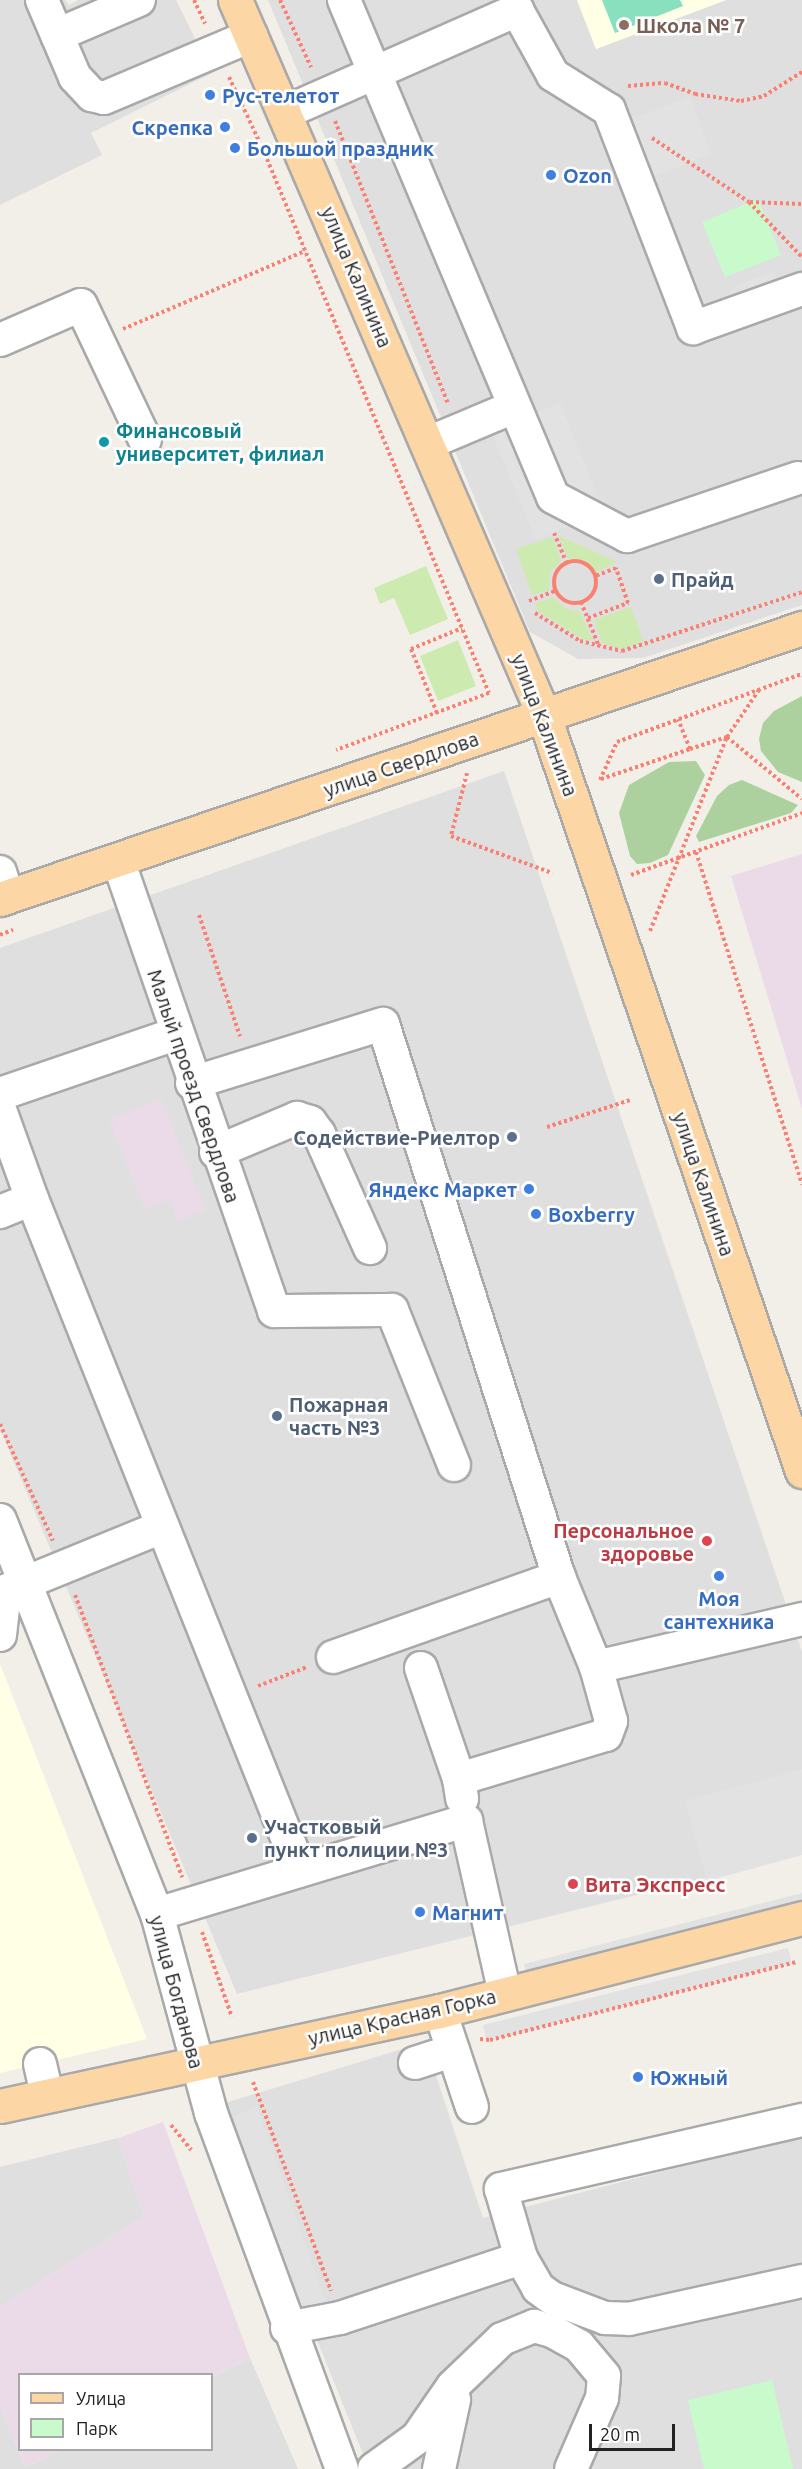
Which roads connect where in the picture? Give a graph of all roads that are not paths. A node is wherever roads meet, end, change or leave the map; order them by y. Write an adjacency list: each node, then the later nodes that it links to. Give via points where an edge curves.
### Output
1 (42, 0): 6 (street)
2 (139, 0): 6 (street)
3 (235, 0): 7 (main road, улица Калинина)
4 (344, 0): 8 (street)
5 (515, 5): 8 (street); 10 (street, via 553,75 609,110 693,328)
6 (57, 35): 7 (street, via 81,86 104,98)
7 (251, 36): 9 (main road, улица Калинина)
8 (377, 75): 9 (street); 12 (street)
9 (286, 112): 14 (main road, улица Калинина)
10 (802, 289)
11 (0, 340): 13 (street, via 81,305)
12 (514, 407): 14 (street); 15 (street, via 553,497 627,536)
13 (145, 440)
14 (428, 443): 17 (main road, улица Калинина)
15 (798, 478)
16 (802, 628): 17 (main road, улица Свердлова)
17 (543, 716): 18 (main road, улица Свердлова); 29 (main road, улица Калинина)
18 (118, 860): 19 (main road, улица Свердлова); 20 (street, Малый проезд Свердлова)
19 (3, 889)
20 (175, 1034): 21 (street, Малый проезд Свердлова); 22 (street)
21 (192, 1083): 24 (street, Малый проезд Свердлова); 32 (street, via 383,1024)
22 (0, 1094)
23 (0, 1110): 25 (street)
24 (216, 1152): 27 (street, via 297,1118 310,1122); 28 (street, Малый проезд Свердлова, via 274,1311 392,1310)
25 (32, 1199): 26 (street); 31 (street)
26 (0, 1212)
27 (370, 1248)
28 (454, 1465)
29 (802, 1471)
30 (0, 1521): 33 (street, улица Богданова)
31 (162, 1527): 33 (street); 41 (street)
32 (559, 1577): 36 (street); 37 (street)
33 (10, 1588): 35 (street); 42 (street, улица Богданова)
34 (802, 1619): 37 (street)
35 (0, 1635)
36 (333, 1657)
37 (596, 1667): 39 (street, via 611,1721 606,1734)
38 (421, 1668): 39 (street)
39 (459, 1779): 40 (street)
40 (466, 1821): 41 (street); 44 (street)
41 (300, 1870): 42 (street)
42 (157, 1914): 47 (street, улица Богданова)
43 (802, 1918): 44 (main road, улица Красная Горка)
44 (505, 1994): 45 (main road, улица Красная Горка)
45 (440, 2011): 46 (street); 47 (main road, улица Красная Горка)
46 (453, 2051): 48 (street); 52 (street)
47 (197, 2063): 50 (main road, улица Красная Горка); 56 (street, улица Богданова)
48 (414, 2063)
49 (40, 2064): 50 (street)
50 (47, 2095): 51 (main road, улица Красная Горка)
51 (0, 2106)
52 (472, 2107)
53 (802, 2120): 54 (street, via 501,2189)
54 (521, 2258): 55 (street, via 543,2293 616,2320); 56 (street, via 339,2318)
55 (802, 2281)
56 (287, 2328): 58 (street, улица Богданова)
57 (464, 2375): 59 (street, via 417,2439); 60 (street, via 444,2432); 61 (street, via 502,2338 528,2327 552,2331 588,2353 601,2369 605,2386)
58 (342, 2469)
59 (374, 2469)
60 (440, 2469)
61 (571, 2469)

